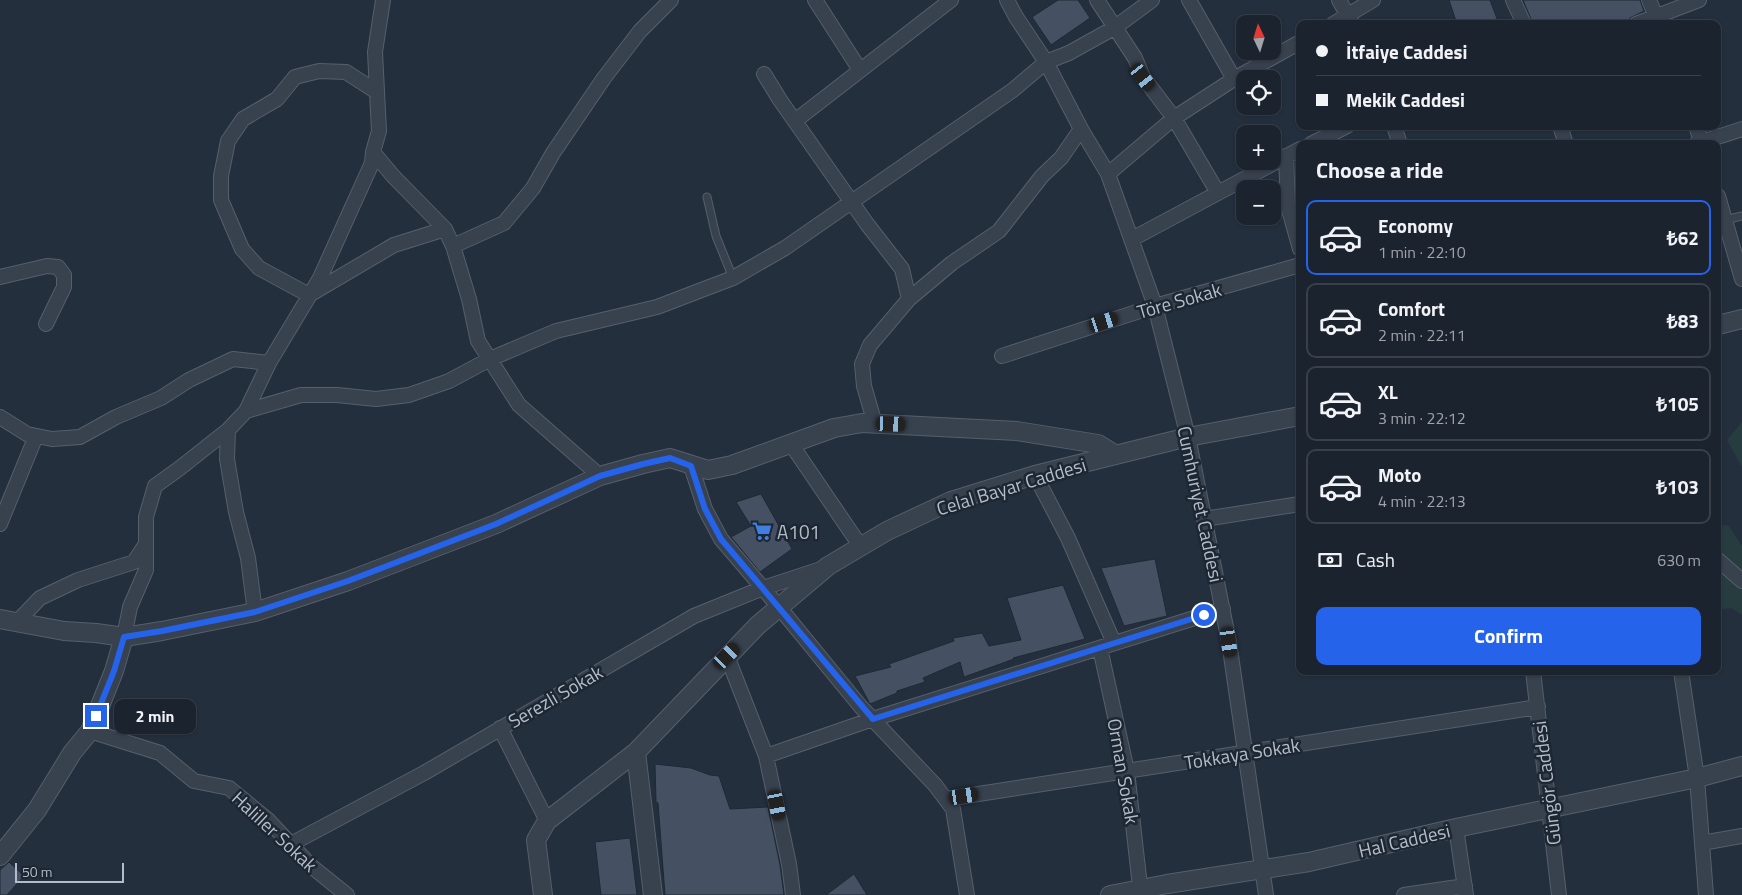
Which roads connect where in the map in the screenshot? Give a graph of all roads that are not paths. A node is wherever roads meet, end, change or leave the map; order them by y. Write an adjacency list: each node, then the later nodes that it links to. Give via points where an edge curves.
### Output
1 (383, 0): 23 (street, via 376,52)
2 (671, 0): 44 (street, via 640,31 604,78 533,188 504,223)
3 (815, 0): 20 (street)
4 (951, 0): 20 (street)
5 (1007, 0): 19 (street, Cumhuriyet Caddesi)
6 (1097, 0): 17 (street)
7 (1152, 0): 17 (street)
8 (1189, 0): 22 (street)
9 (1339, 0): 14 (street)
10 (1373, 0): 14 (street)
11 (1514, 0): 15 (street)
12 (1649, 0): 16 (street)
13 (1699, 0): 16 (street)
14 (1351, 19)
15 (1522, 20)
16 (1658, 20)
17 (1114, 28): 19 (street); 24 (street, via 1135,58 1143,77)
18 (1296, 44): 22 (street)
19 (1046, 62): 26 (street, Cumhuriyet Caddesi); 37 (street, via 1013,90)
20 (860, 70): 25 (street)
21 (764, 74): 25 (street)
22 (1234, 80): 24 (street)
23 (377, 92): 32 (street, via 378,131); 49 (street, via 346,72 319,71 295,77 277,99 243,119 228,141 221,176 221,200 242,249 259,268)
24 (1174, 118): 34 (street); 35 (street)
25 (795, 121): 37 (street)
26 (1080, 128): 34 (street, Cumhuriyet Caddesi); 50 (street, via 1061,158 1042,176 999,232)
27 (1742, 129): 30 (street)
28 (1339, 130): 29 (street)
29 (1319, 140)
30 (1709, 140)
31 (1296, 151): 33 (street)
32 (373, 152): 41 (street); 49 (street, via 372,163 320,278)
33 (1286, 156): 35 (street); 42 (street, via 1288,206)
34 (1108, 174): 43 (street, Cumhuriyet Caddesi)
35 (1218, 193): 43 (street)
36 (707, 197): 47 (lane, via 716,236)
37 (852, 202): 47 (street); 50 (street, via 902,269)
38 (1721, 208): 40 (street)
39 (1742, 216): 40 (lane)
40 (1724, 220): 48 (street)
41 (445, 229): 44 (street); 49 (street, via 394,245)
42 (1296, 235)
43 (1132, 239): 51 (street, Cumhuriyet Caddesi)
44 (453, 246): 56 (street, via 478,341)
45 (1296, 266): 51 (street, Töre Sokak)
46 (0, 277): 54 (street, via 48,266 58,267 64,275 64,287)
47 (734, 278): 56 (street, via 657,308 556,331)
48 (1742, 279)
49 (309, 295): 57 (street)
50 (909, 299): 61 (street, via 870,345 862,364 864,386)
51 (1154, 306): 55 (street, Töre Sokak); 64 (street, Cumhuriyet Caddesi)
52 (1742, 319): 53 (street)
53 (1721, 323)
54 (46, 324)
55 (1002, 356)
56 (490, 360): 58 (street, via 449,381 409,395 376,399 301,395); 69 (street, via 519,405)
57 (269, 363): 58 (street); 63 (street, via 233,359 80,437 52,439)
58 (246, 412): 62 (street)
59 (0, 417): 63 (street)
60 (1296, 417): 64 (street, Celal Bayar Caddesi)
61 (875, 424): 65 (street, via 834,428); 66 (street, via 1017,431 1098,444)
62 (228, 430): 73 (street, via 155,486 146,517); 81 (street, via 227,459 248,558)
63 (36, 436): 72 (street)
64 (1188, 437): 66 (street, Celal Bayar Caddesi); 71 (street, Cumhuriyet Caddesi)
65 (792, 444): 67 (street, via 732,465 708,470); 74 (street)
66 (1116, 455): 68 (street, Celal Bayar Caddesi)
67 (691, 466): 69 (street, via 670,458); 78 (street, via 705,509 721,539)
68 (1035, 475): 74 (street, Celal Bayar Caddesi, via 951,501); 84 (street, via 1068,538)
69 (600, 476): 81 (street, via 486,527 348,581)
70 (1296, 505): 71 (street)
71 (1204, 519): 80 (street, Cumhuriyet Caddesi)
72 (0, 524)
73 (146, 543): 82 (street, via 134,562 78,580 40,598); 83 (street, via 146,570 130,606)
74 (861, 547): 76 (street, Celal Bayar Caddesi)
75 (1721, 562): 77 (street)
76 (828, 566): 78 (street, Serezli Sokak); 79 (street, Celal Bayar Caddesi)
77 (1742, 580)
78 (763, 588): 79 (street); 91 (street, Serezli Sokak, via 694,616)
79 (779, 607): 86 (street, Celal Bayar Caddesi); 90 (street)
80 (1223, 609): 84 (street); 94 (street, Cumhuriyet Caddesi)
81 (255, 612): 83 (street)
82 (8, 621): 83 (street)
83 (124, 637): 92 (street)
84 (1114, 643): 85 (street)
85 (1100, 648): 90 (street); 97 (street, Orman Sokak)
86 (727, 656): 93 (street, Celal Bayar Caddesi); 95 (street)
87 (1534, 675): 89 (street, Güngör Caddesi)
88 (1682, 675): 98 (street)
89 (1538, 707): 94 (street, Tokkaya Sokak); 100 (street, Güngör Caddesi)
90 (873, 719): 95 (street); 99 (street)
91 (500, 728): 101 (street); 105 (street, Serezli Sokak)
92 (90, 731): 105 (street, Haliller Sokak, via 160,753 194,781 229,788); 106 (street)
93 (636, 752): 101 (street, Celal Bayar Caddesi); 112 (street)
94 (1246, 753): 97 (street, Tokkaya Sokak); 107 (street, Cumhuriyet Caddesi)
95 (766, 756): 113 (street, via 788,856)
96 (1742, 766): 98 (street, Hal Caddesi)
97 (1127, 771): 99 (street, Tokkaya Sokak); 109 (street, Orman Sokak)
98 (1697, 778): 100 (street, Hal Caddesi); 104 (street)
99 (946, 799): 114 (street, via 953,809)
100 (1550, 810): 102 (street, Hal Caddesi); 118 (street, Güngör Caddesi)
101 (546, 820): 111 (street, Celal Bayar Caddesi, via 536,840)
102 (1456, 828): 107 (street, Hal Caddesi); 108 (street)
103 (1742, 836): 104 (street)
104 (1702, 843): 119 (street)
105 (291, 844): 110 (street, Haliller Sokak)
106 (0, 856)
107 (1263, 870): 109 (street, Hal Caddesi); 116 (street, Cumhuriyet Caddesi)
108 (1465, 891): 117 (street)
109 (1141, 892): 115 (street, Hal Caddesi)
110 (343, 894)
111 (543, 895)
112 (653, 895)
113 (793, 895)
114 (967, 895)
115 (1110, 895)
116 (1266, 895)
117 (1404, 895)
118 (1559, 895)
119 (1706, 895)

